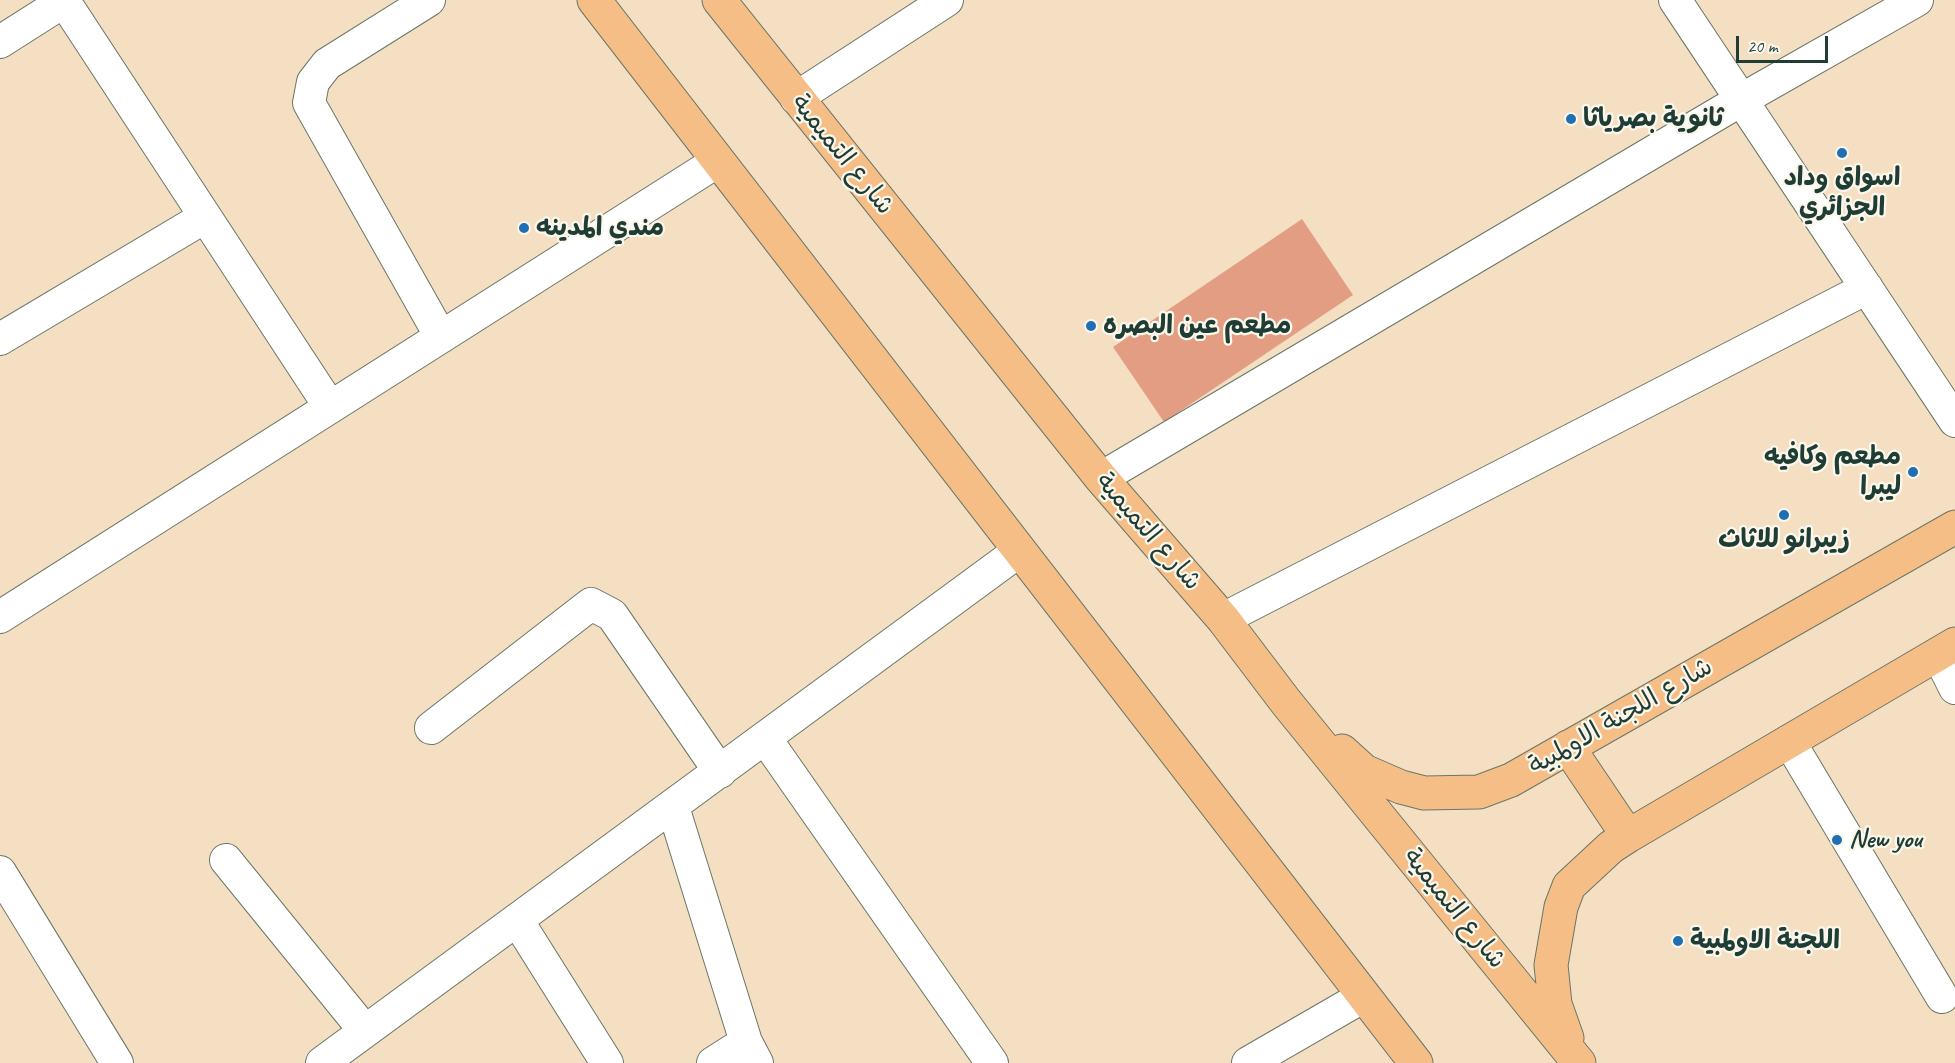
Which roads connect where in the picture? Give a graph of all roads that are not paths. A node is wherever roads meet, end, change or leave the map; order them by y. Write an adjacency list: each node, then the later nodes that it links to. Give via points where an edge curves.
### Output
1 (429, 0): 14 (street, via 327,64 314,82 309,103)
2 (594, 0): 11 (main road)
3 (719, 0): 9 (main road, شارع التميمية)
4 (947, 0): 9 (street)
5 (1675, 0): 10 (street)
6 (1917, 0): 10 (street)
7 (65, 1): 8 (street); 12 (street)
8 (0, 42)
9 (796, 98): 18 (main road, شارع التميمية)
10 (1741, 100): 13 (street); 18 (street)
11 (718, 161): 14 (street); 20 (main road)
12 (205, 217): 15 (street); 16 (street)
13 (1867, 288): 17 (street); 22 (street)
14 (441, 337): 16 (street)
15 (0, 339)
16 (330, 407): 21 (street)
17 (1955, 421)
18 (1101, 478): 22 (main road, شارع التميمية)
19 (1955, 527): 29 (main road, شارع اللجنة الاولمبية)
20 (1020, 551): 27 (street); 36 (main road)
21 (0, 617)
22 (1223, 619): 25 (main road, شارع التميمية)
23 (1946, 649): 24 (street); 28 (main road)
24 (1955, 688)
25 (1286, 702): 29 (main road, شارع اللجنة الاولمبية, via 1364,771 1424,793 1479,792 1510,780); 40 (main road, شارع التميمية)
26 (431, 728): 30 (street, via 591,604 612,615)
27 (765, 738): 30 (street); 45 (street)
28 (1790, 741): 32 (main road); 37 (street)
29 (1568, 747): 32 (main road)
30 (720, 772): 31 (street)
31 (673, 807): 35 (street); 39 (street)
32 (1628, 836): 40 (main road, via 1569,886 1561,907 1551,965 1554,1004)
33 (226, 860): 38 (street)
34 (4, 886): 41 (street)
35 (517, 920): 38 (street); 43 (street)
36 (1364, 996): 46 (street); 47 (main road)
37 (1942, 997)
38 (365, 1031): 42 (street)
39 (752, 1052): 44 (street)
40 (1577, 1061)
41 (117, 1063)
42 (322, 1063)
43 (607, 1063)
44 (713, 1063)
45 (992, 1063)
46 (1248, 1063)
47 (1416, 1063)

